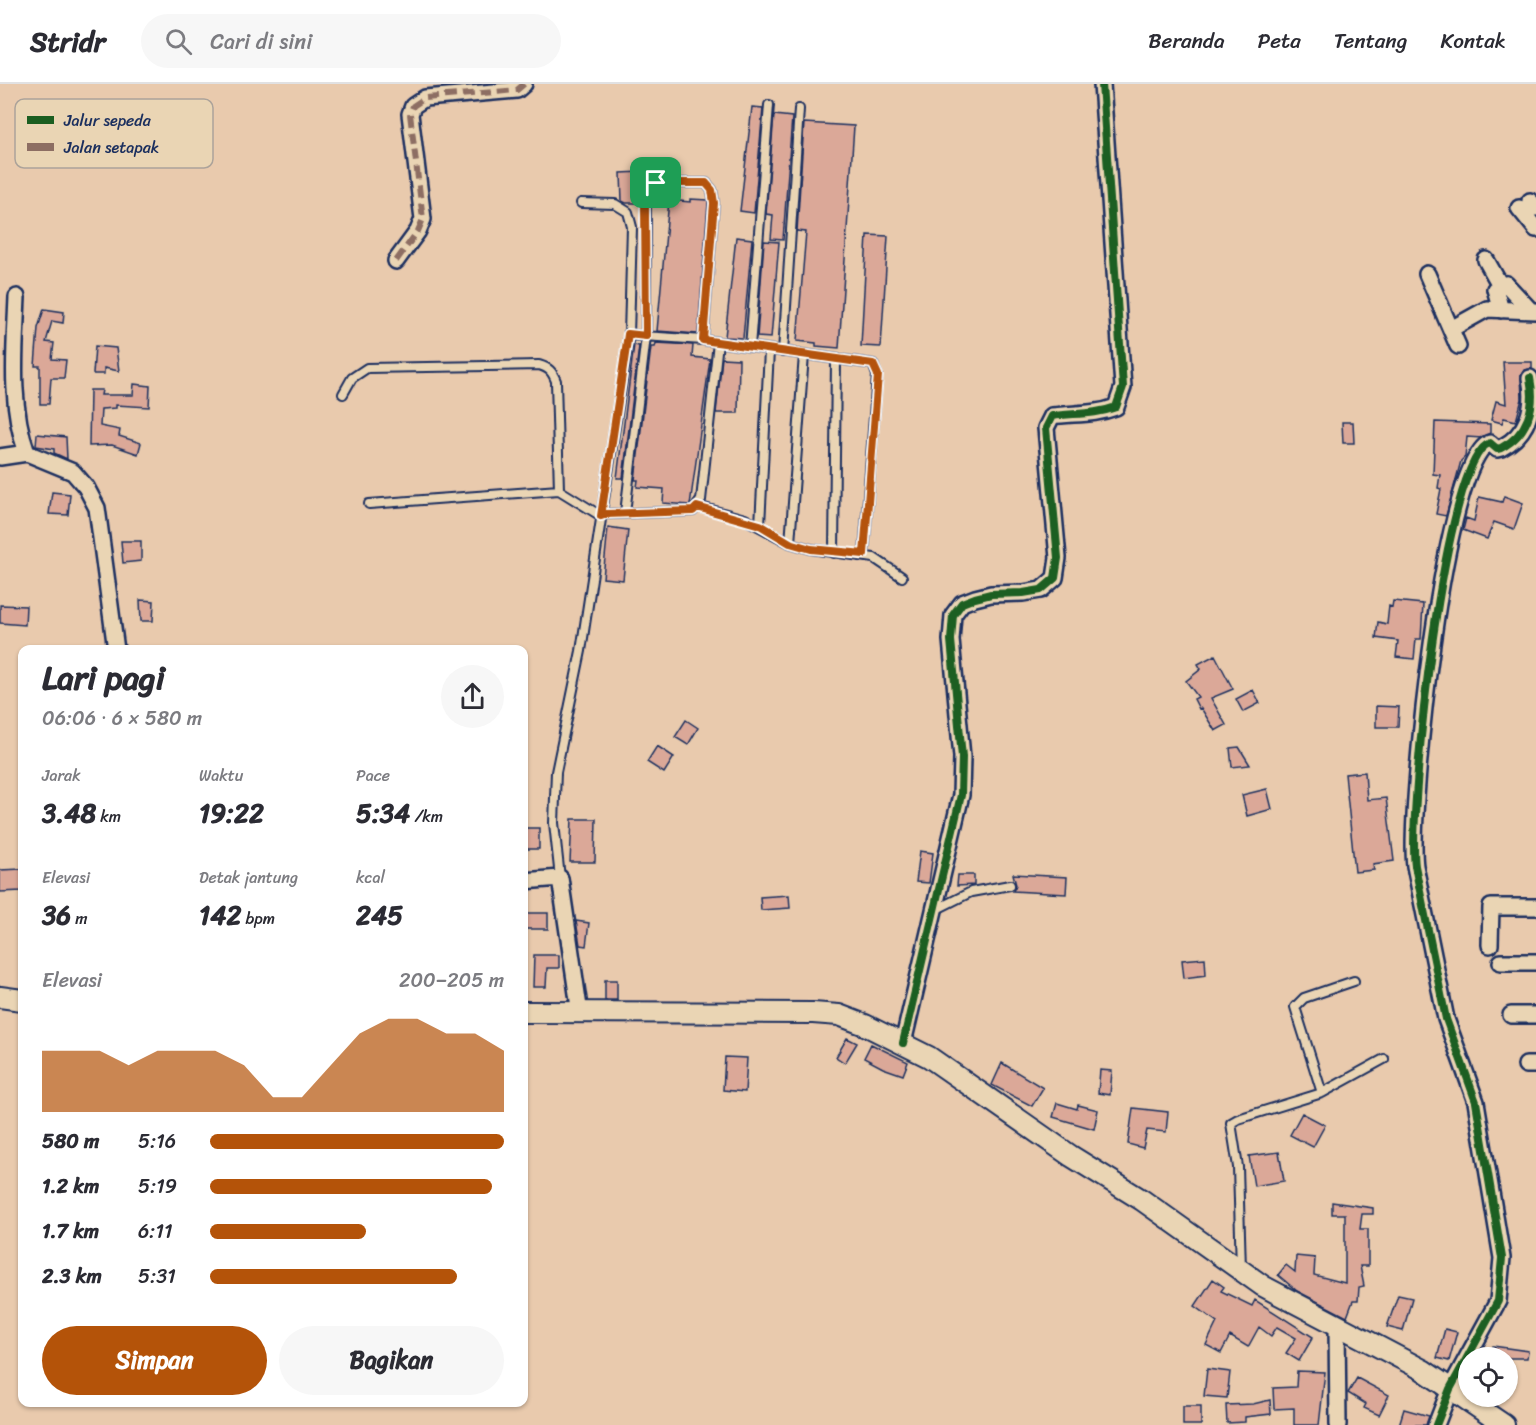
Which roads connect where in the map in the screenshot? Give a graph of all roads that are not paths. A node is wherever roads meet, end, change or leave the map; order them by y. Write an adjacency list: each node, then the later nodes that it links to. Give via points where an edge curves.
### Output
1 (524, 84): 9 (street, via 517,90 425,98 413,106 410,114 423,219)
2 (1102, 84): 45 (street, via 1124,387 1116,407 1097,414 1052,416 1046,428 1058,558 1055,578 1041,590 975,598 962,603 953,615 951,640 962,757 961,795)
3 (769, 105): 21 (lane)
4 (799, 109): 23 (lane)
5 (581, 203): 16 (lane, via 615,204 628,212 632,227)
6 (1528, 206): 7 (street)
7 (1536, 229)
8 (1486, 260): 11 (street)
9 (396, 261)
10 (1427, 274): 15 (street)
11 (1500, 285): 13 (street, via 1495,295); 14 (street, via 1511,287)
12 (17, 297): 28 (street, via 16,410)
13 (1501, 310): 14 (street); 15 (street, via 1487,309)
14 (1533, 311)
15 (1451, 329): 20 (street)
16 (628, 334): 17 (lane); 34 (lane)
17 (646, 336): 18 (lane); 18 (lane, via 646,189 656,183 706,183 714,203); 33 (lane)
18 (703, 340): 19 (lane)
19 (718, 342): 21 (lane); 32 (lane, via 701,500)
20 (1458, 346)
21 (750, 347): 22 (lane)
22 (769, 351): 23 (lane); 35 (lane)
23 (783, 352): 24 (lane)
24 (804, 356): 25 (lane); 36 (lane)
25 (836, 359): 37 (lane); 38 (lane, via 873,364 878,375)
26 (1533, 388): 61 (street, via 1525,429 1501,448 1490,443 1484,446 1459,503 1439,590 1415,777 1414,866 1446,1019 1476,1102 1502,1258 1498,1300)
27 (343, 394): 30 (lane, via 352,378 367,368 547,368 556,381)
28 (27, 453): 29 (street); 40 (street, via 73,472 97,508)
29 (0, 457)
30 (559, 490): 31 (lane); 34 (lane)
31 (369, 504)
32 (697, 507): 33 (lane, via 679,513); 35 (lane)
33 (625, 513): 34 (lane)
34 (601, 516): 41 (lane, via 581,651 556,772 554,823)
35 (760, 525): 36 (lane)
36 (790, 543): 37 (lane)
37 (834, 553): 38 (lane)
38 (864, 554): 39 (lane)
39 (902, 577)
40 (115, 645)
41 (560, 878): 42 (street); 53 (street)
42 (528, 881)
43 (1010, 885): 45 (lane, via 971,892)
44 (1536, 907): 46 (street, via 1491,907)
45 (934, 910): 56 (street)
46 (1490, 945)
47 (1501, 962): 48 (street)
48 (1536, 962)
49 (1354, 981): 58 (lane, via 1304,998 1295,1007)
50 (0, 997): 51 (street)
51 (18, 999)
52 (528, 1012): 53 (street)
53 (580, 1014): 56 (street, via 813,1012 839,1015)
54 (1511, 1015): 55 (street)
55 (1536, 1015)
56 (903, 1043): 59 (street, via 1142,1200)
57 (1384, 1059): 58 (lane)
58 (1322, 1093): 59 (lane, via 1231,1123 1239,1167)
59 (1241, 1271): 60 (street)
60 (1337, 1325): 61 (street, via 1423,1370); 62 (street)
61 (1450, 1389): 63 (street); 64 (street)
62 (1338, 1425)
63 (1436, 1425)
64 (1504, 1425)

